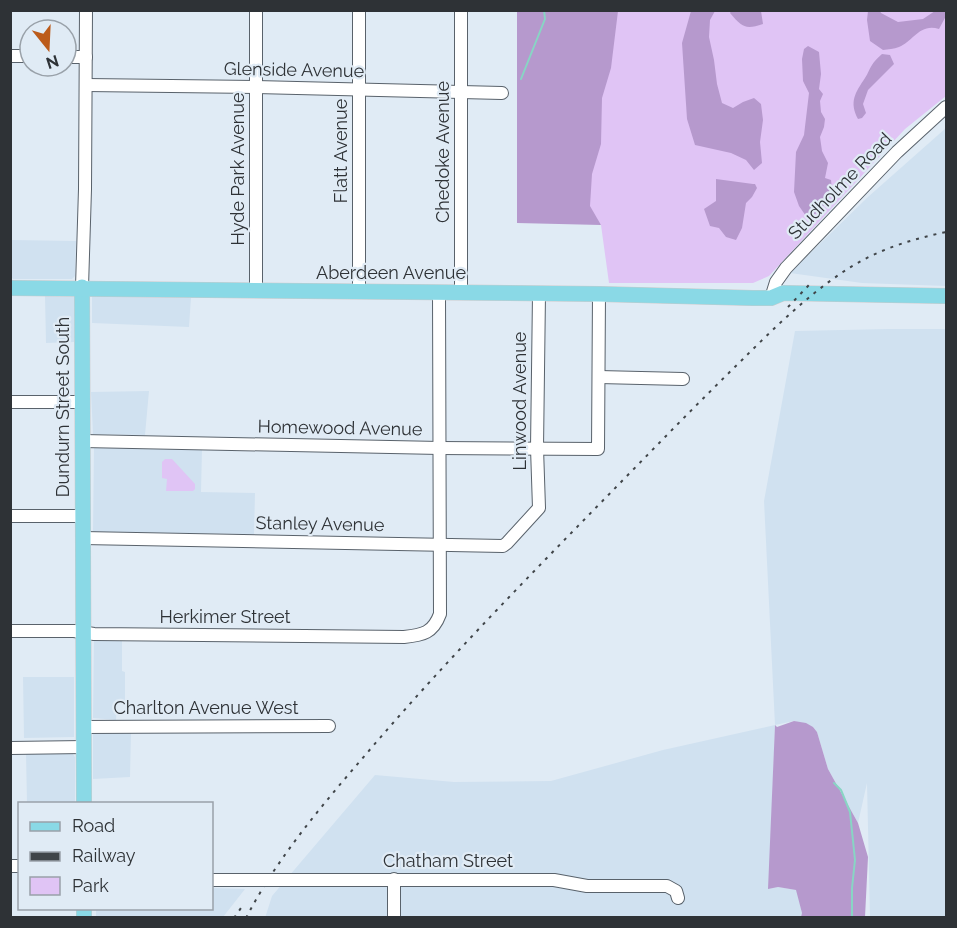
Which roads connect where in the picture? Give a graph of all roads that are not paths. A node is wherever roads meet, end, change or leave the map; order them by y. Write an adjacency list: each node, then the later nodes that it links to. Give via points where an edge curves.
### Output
1 (86, 10): 6 (street, Dundurn Street South)
2 (256, 10): 8 (street, Hyde Park Avenue)
3 (359, 10): 9 (street, Flatt Avenue)
4 (461, 10): 10 (street, Chedoke Avenue)
5 (78, 57): 6 (street)
6 (86, 57): 7 (street, Dundurn Street South)
7 (86, 85): 8 (street, Glenside Avenue); 13 (street, Dundurn Street South)
8 (256, 87): 9 (street, Glenside Avenue); 15 (street, Hyde Park Avenue)
9 (359, 90): 10 (street, Glenside Avenue); 16 (street, Flatt Avenue)
10 (460, 92): 11 (street, Glenside Avenue); 18 (street, Chedoke Avenue)
11 (502, 93)
12 (946, 107): 22 (street, Studholme Road, via 897,152 786,268)
13 (82, 287): 14 (main road, Aberdeen Avenue); 15 (main road, Aberdeen Avenue); 27 (main road, Dundurn Street South)
14 (10, 288)
15 (256, 291): 16 (main road, Aberdeen Avenue)
16 (359, 292): 17 (main road, Aberdeen Avenue)
17 (439, 293): 18 (main road, Aberdeen Avenue); 29 (street)
18 (461, 293): 19 (main road, Aberdeen Avenue)
19 (539, 294): 20 (main road, Aberdeen Avenue); 30 (street, Linwood Avenue)
20 (599, 294): 22 (main road, Aberdeen Avenue); 24 (street)
21 (946, 296): 22 (main road, Aberdeen Avenue, via 783,293)
22 (771, 298): 23 (main road, Aberdeen Avenue, via 781,304)
23 (946, 304)
24 (599, 377): 25 (street); 30 (street, Homewood Avenue, via 598,448)
25 (683, 379)
26 (10, 402): 27 (street)
27 (82, 402): 28 (main road, Dundurn Street South)
28 (82, 441): 29 (street, Homewood Avenue); 33 (main road, Dundurn Street South)
29 (440, 448): 30 (street, Homewood Avenue); 35 (street)
30 (537, 448): 31 (street, Linwood Avenue)
31 (539, 508): 35 (street, Stanley Avenue, via 503,546)
32 (10, 516): 33 (street)
33 (83, 516): 34 (main road, Dundurn Street South)
34 (83, 538): 35 (street, Stanley Avenue); 37 (main road, Dundurn Street South)
35 (440, 544): 37 (street, Herkimer Street, via 440,614 436,624 420,635)
36 (10, 631): 37 (street, Herkimer Street)
37 (83, 632): 39 (main road, Dundurn Street South)
38 (329, 726): 39 (street, Charlton Avenue West)
39 (83, 727): 40 (main road, Dundurn Street South)
40 (84, 747): 41 (street); 42 (main road, Dundurn Street South)
41 (10, 748)
42 (84, 802)
43 (394, 879): 44 (street, Chatham Street, bridge); 45 (street, Chatham Street, via 551,880 587,886 667,886 676,891); 46 (street)
44 (213, 880)
45 (678, 898)
46 (394, 918)

